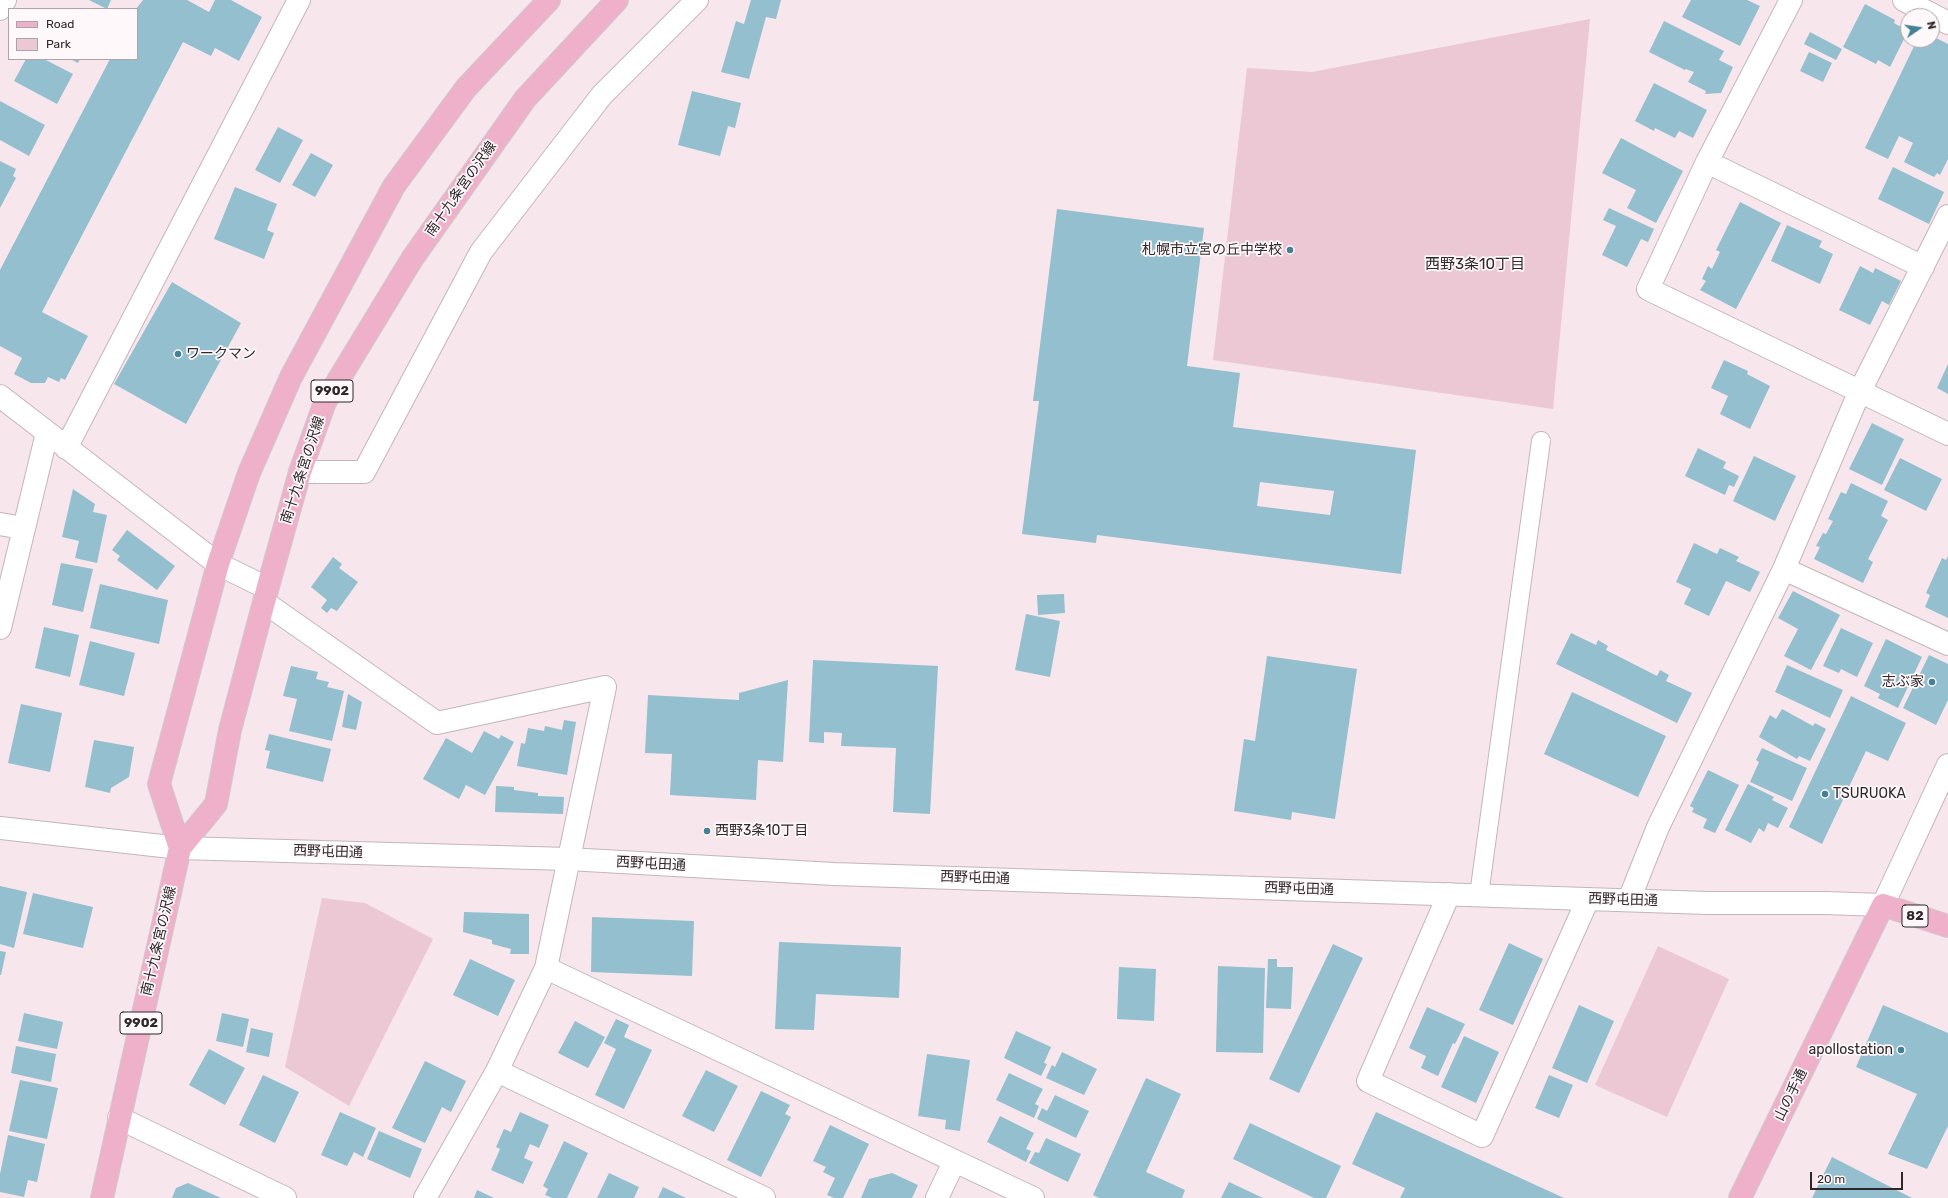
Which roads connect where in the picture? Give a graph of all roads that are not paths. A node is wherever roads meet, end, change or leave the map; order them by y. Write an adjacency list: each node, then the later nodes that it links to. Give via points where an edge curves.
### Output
1 (5, 0): 8 (street)
2 (299, 0): 18 (street)
3 (549, 0): 22 (main road, 9902, via 466,88 394,186 291,377 249,473)
4 (617, 0): 19 (main road, 南十九条宮の沢線 / 9902, via 526,99 412,259 326,402)
5 (697, 0): 19 (street, via 602,95 481,252 364,472)
6 (1791, 0): 10 (street)
7 (1904, 0): 9 (street)
8 (0, 9)
9 (1948, 23)
10 (1708, 162): 12 (street); 13 (street, via 1648,289)
11 (1948, 216): 12 (street)
12 (1923, 267): 13 (street)
13 (1859, 393): 16 (street); 23 (street)
14 (0, 396): 15 (street)
15 (47, 433): 18 (street); 21 (street)
16 (1948, 434)
17 (1541, 441): 32 (lane)
18 (66, 448): 22 (street)
19 (300, 472): 24 (main road, 南十九条宮の沢線 / 9902)
20 (0, 524): 21 (street)
21 (23, 528): 25 (street)
22 (218, 564): 24 (street); 29 (main road, 9902, via 159,784)
23 (1784, 569): 26 (street); 34 (street, via 1658,827)
24 (266, 595): 29 (main road, 南十九条宮の沢線 / 9902, via 230,730 216,804); 30 (street, via 437,722 605,687)
25 (0, 628)
26 (1948, 644)
27 (1948, 765): 35 (street)
28 (0, 828): 29 (street, 西野屯田通)
29 (180, 848): 30 (street, 西野屯田通); 39 (main road, 南十九条宮の沢線 / 9902)
30 (568, 859): 31 (street, 西野屯田通, via 834,874); 37 (street)
31 (1449, 894): 32 (street, 西野屯田通); 33 (street, via 1368,1081 1482,1136)
32 (1479, 895): 33 (street, 西野屯田通)
33 (1588, 899): 34 (street, 西野屯田通)
34 (1629, 900): 35 (street, 西野屯田通)
35 (1883, 905): 36 (main road, 西野屯田通 / 82); 47 (main road, 山の手通 / 82)
36 (1948, 926)
37 (546, 968): 38 (street); 40 (street)
38 (497, 1072): 43 (street); 44 (street)
39 (120, 1118): 41 (main road, 南十九条宮の沢線 / 9902); 42 (street)
40 (954, 1162): 45 (street); 46 (street)
41 (102, 1198)
42 (285, 1198)
43 (425, 1198)
44 (764, 1198)
45 (937, 1198)
46 (1033, 1198)
47 (1740, 1198)

